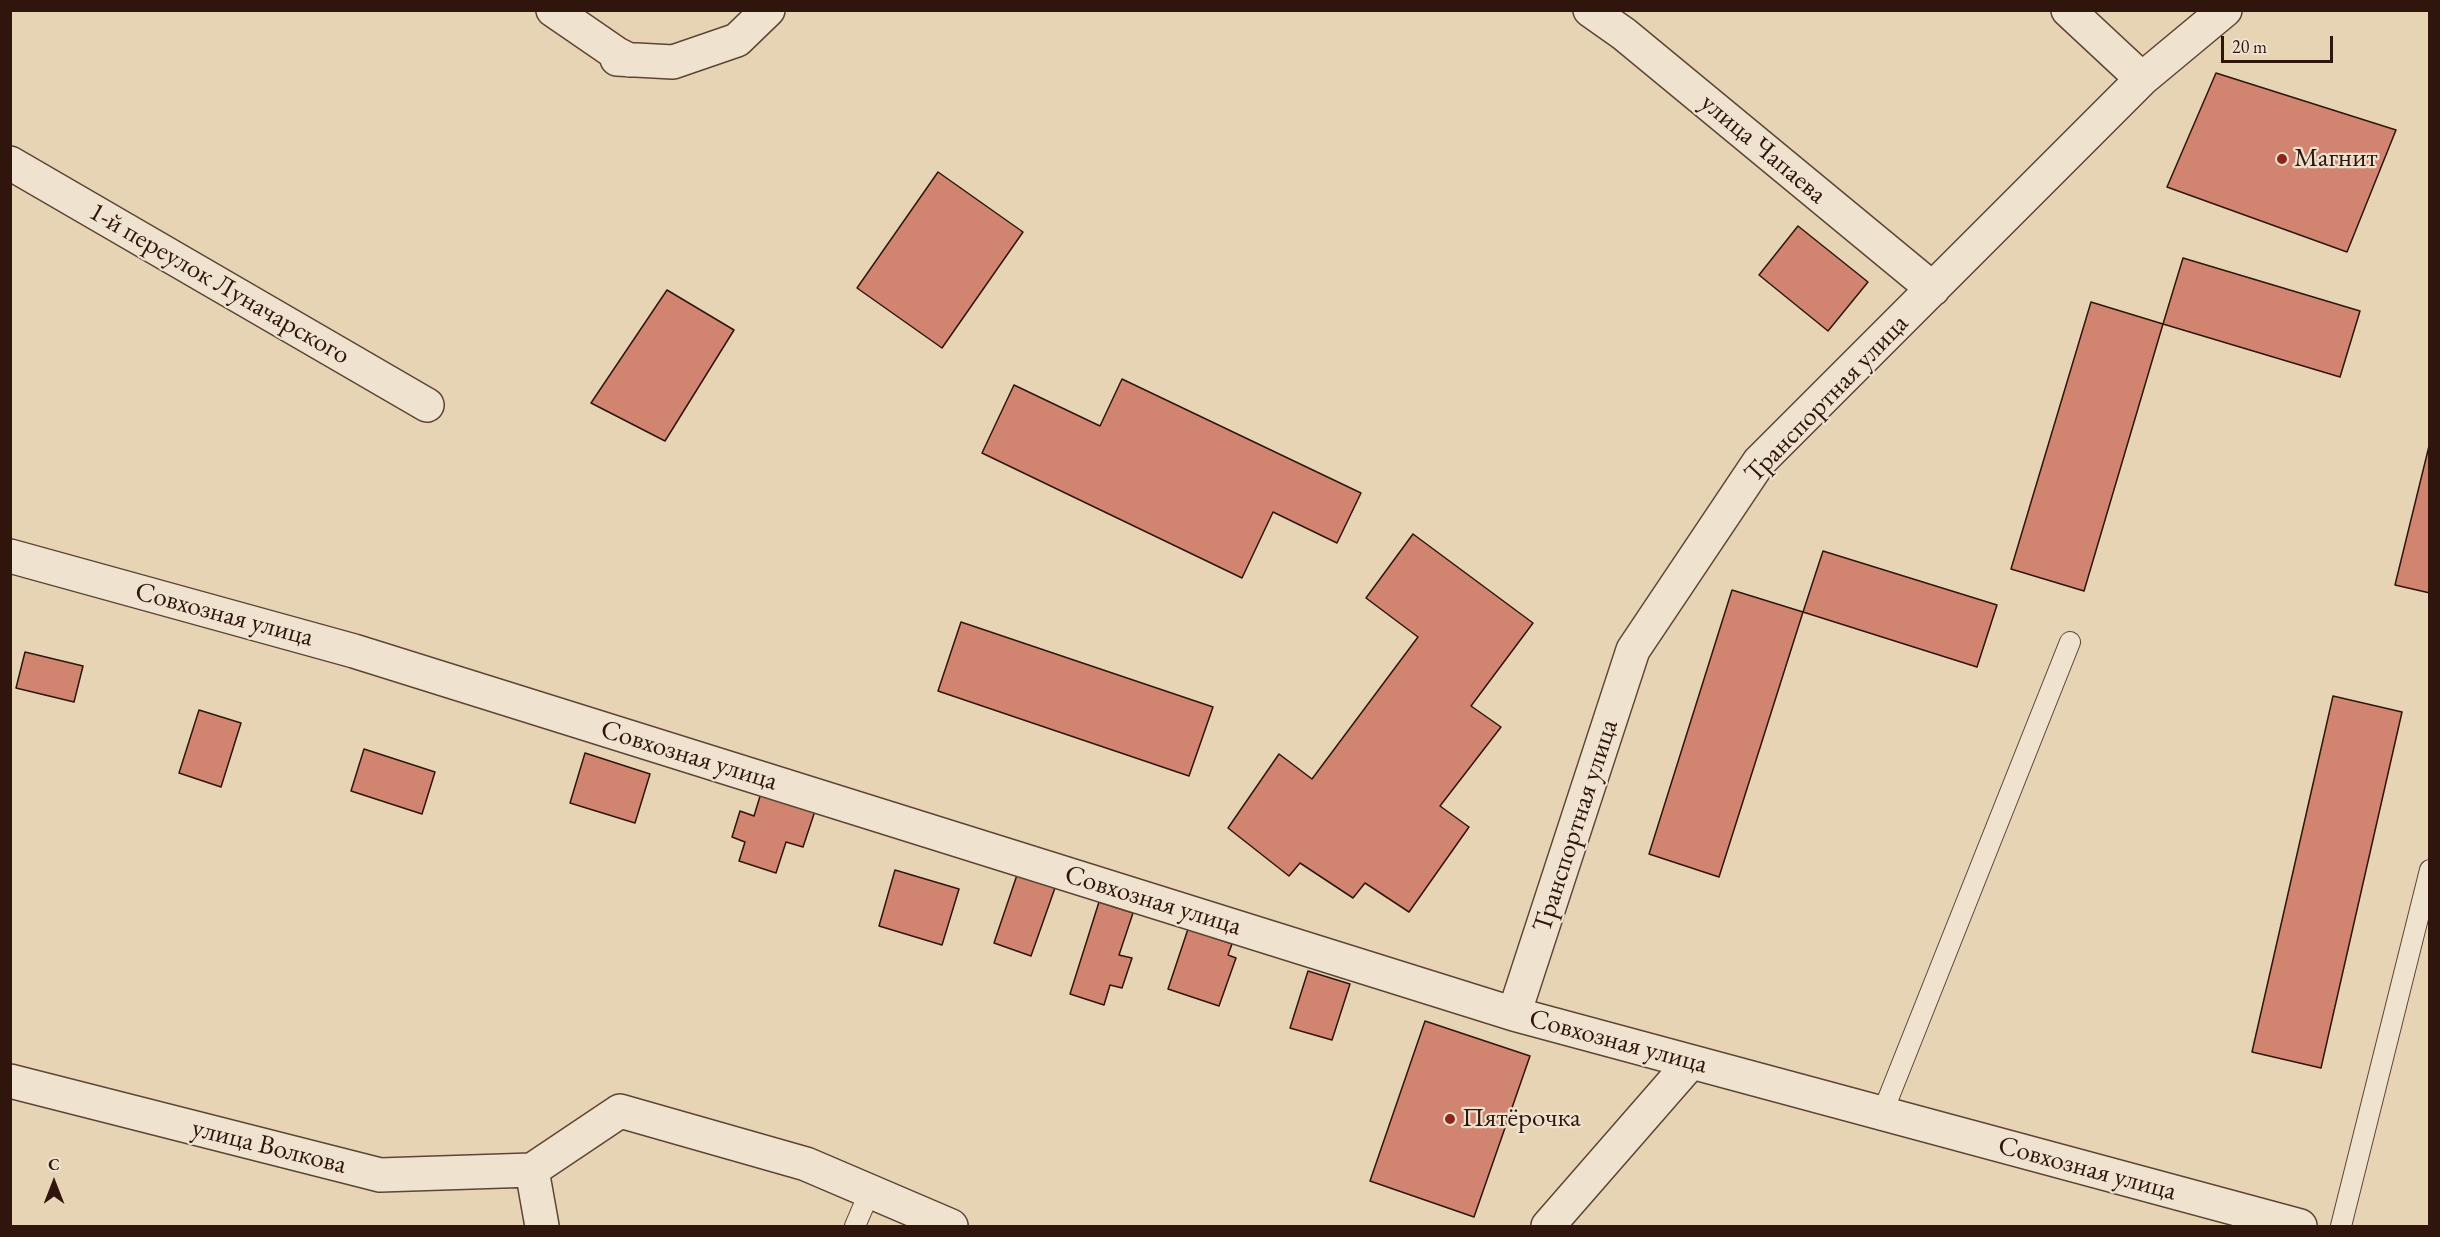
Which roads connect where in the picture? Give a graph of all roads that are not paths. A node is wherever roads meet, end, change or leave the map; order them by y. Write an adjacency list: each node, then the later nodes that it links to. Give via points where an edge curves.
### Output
1 (553, 10): 2 (street, via 623,59 673,62 737,40)
2 (768, 10)
3 (1590, 10): 8 (street, улица Чапаева)
4 (2068, 10): 6 (street)
5 (2225, 10): 6 (street, Транспортная улица)
6 (2142, 79): 8 (street, Транспортная улица)
7 (10, 164): 9 (street, 1-й переулок Луначарского)
8 (1933, 289): 13 (street, Транспортная улица, via 1759,462 1633,650)
9 (427, 405)
10 (10, 556): 13 (street, Совхозная улица, via 354,651)
11 (2070, 642): 16 (lane)
12 (2430, 870): 24 (lane)
13 (1514, 1014): 14 (street, Совхозная улица)
14 (1691, 1062): 16 (street, Совхозная улица); 22 (street)
15 (10, 1081): 17 (street, улица Волкова, via 380,1175)
16 (1882, 1114): 23 (street, Совхозная улица)
17 (532, 1170): 18 (street, via 620,1111 806,1164); 19 (street)
18 (870, 1191): 20 (lane); 21 (street)
19 (542, 1227)
20 (855, 1227)
21 (951, 1227)
22 (1548, 1227)
23 (2300, 1227)
24 (2341, 1227)

